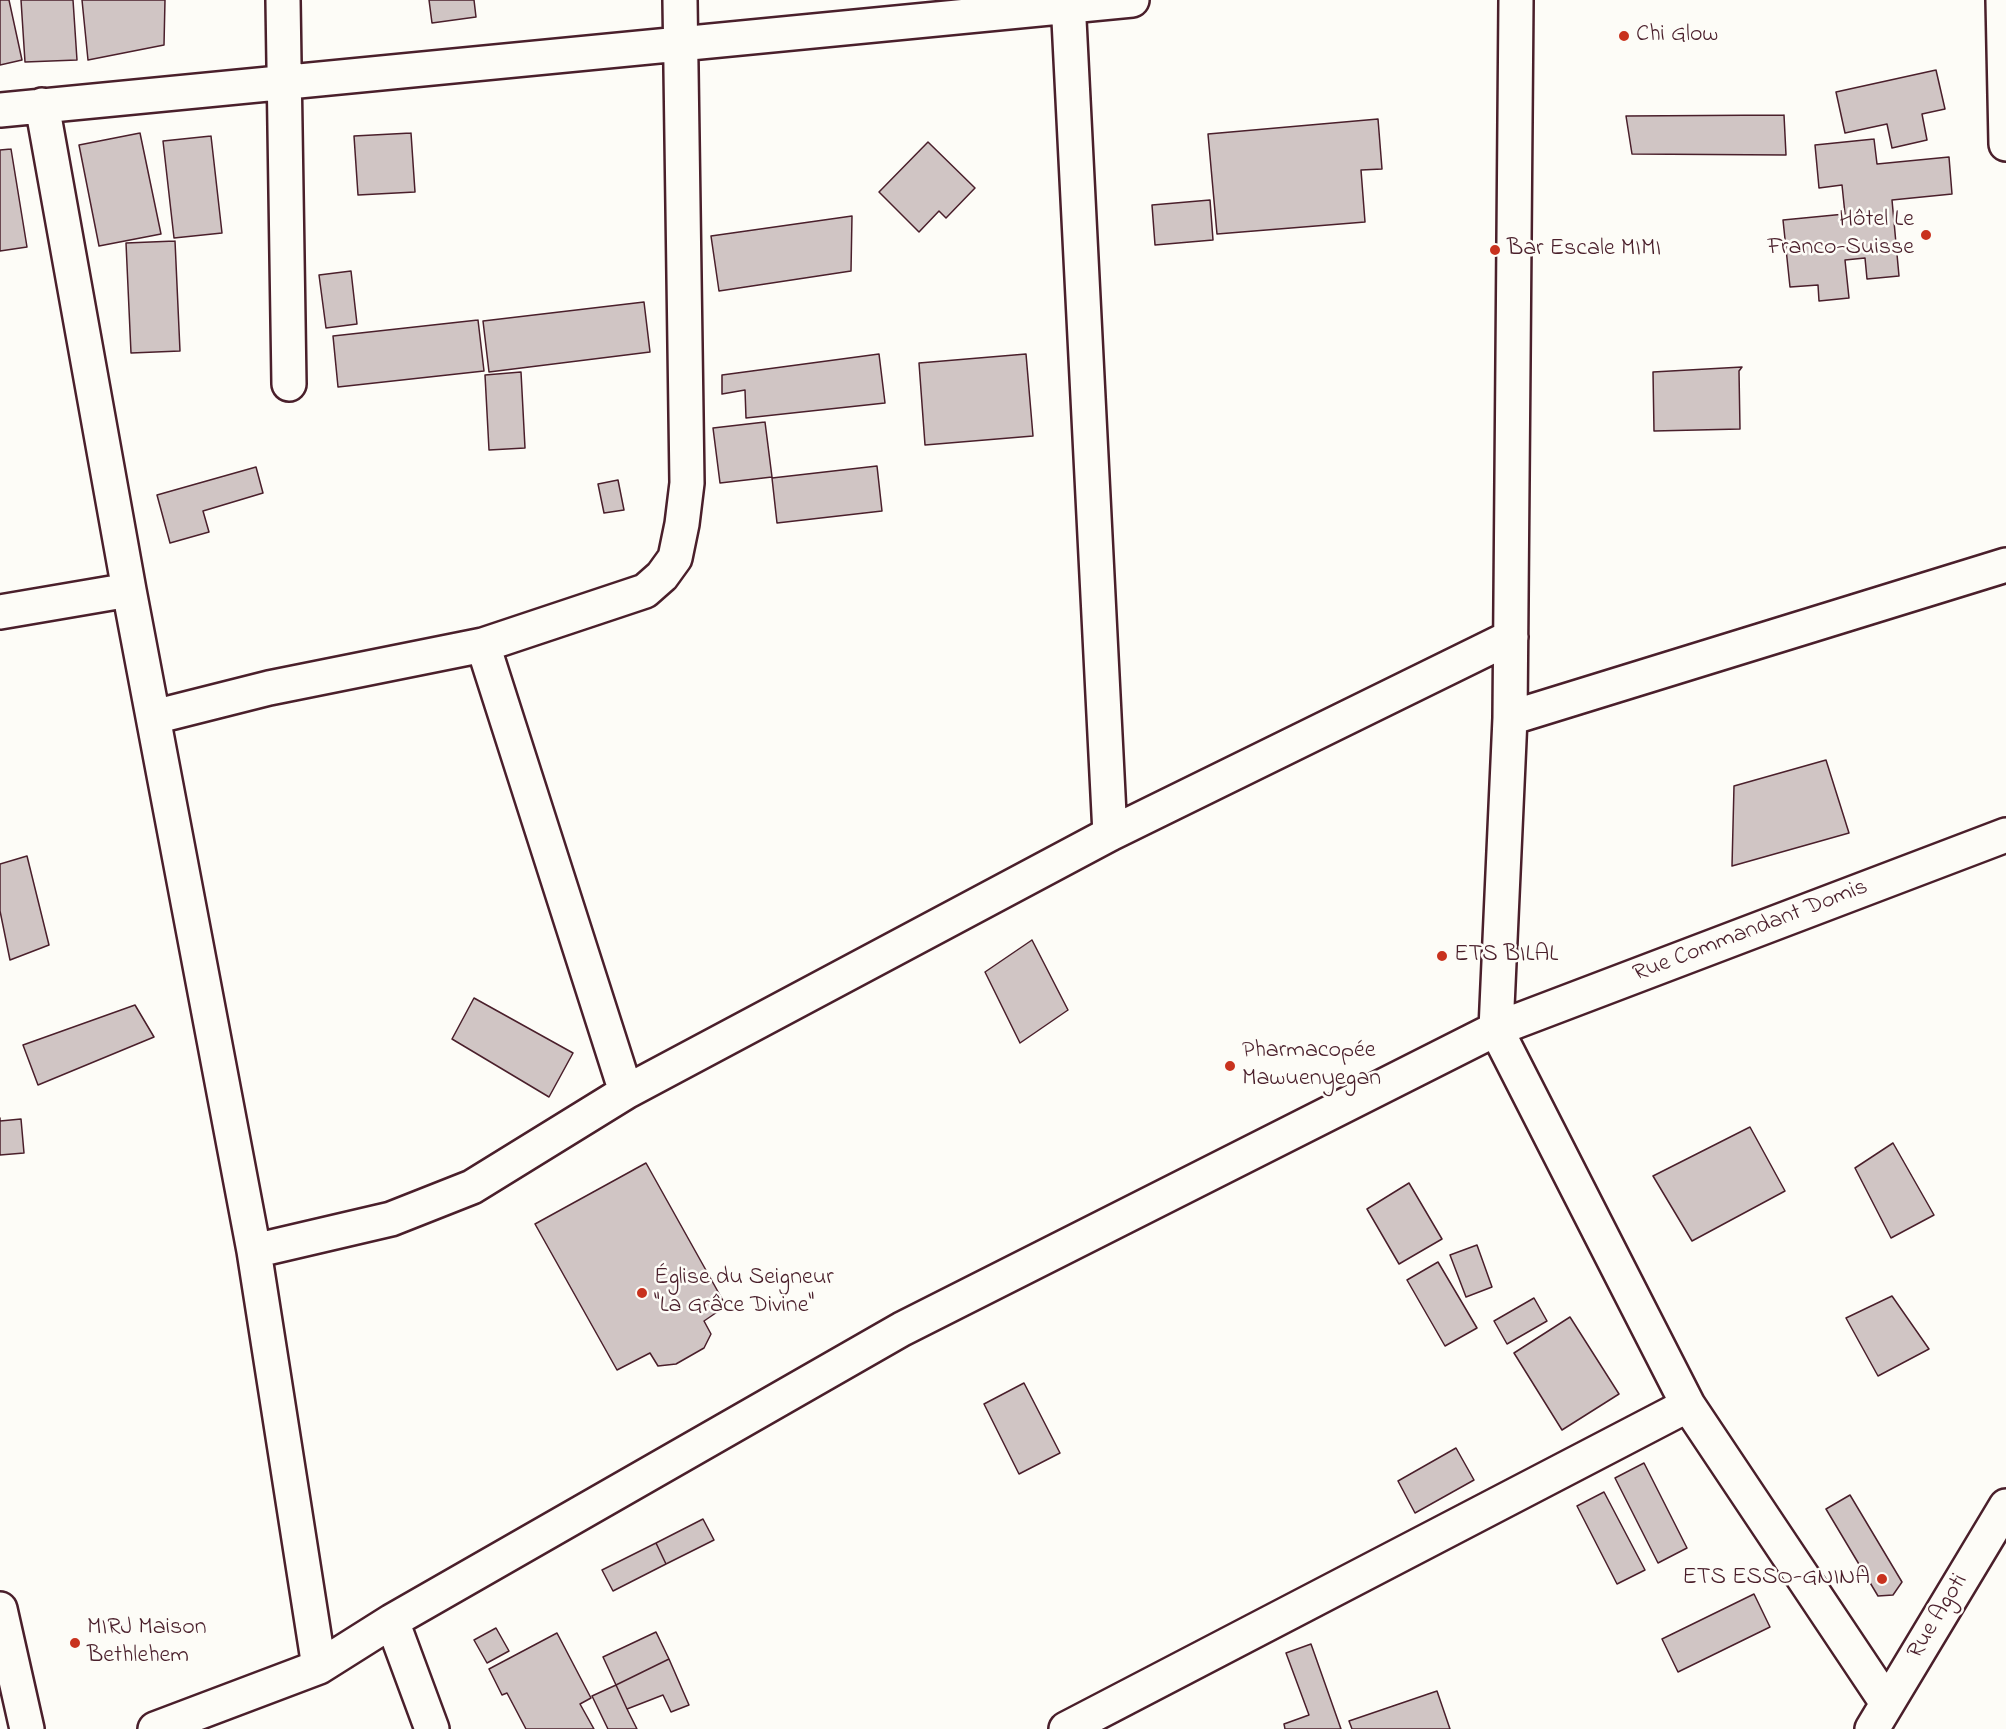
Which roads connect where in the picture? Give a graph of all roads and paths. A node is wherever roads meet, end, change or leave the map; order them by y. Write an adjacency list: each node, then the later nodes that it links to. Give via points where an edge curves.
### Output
1 (283, 0): 8 (street)
2 (680, 0): 7 (street)
3 (1132, 0): 6 (street)
4 (1516, 0): 16 (street)
5 (2003, 0): 11 (street)
6 (1068, 3): 7 (street); 20 (street)
7 (681, 43): 8 (street); 17 (street, via 687,483 675,558 645,591)
8 (284, 82): 9 (street); 12 (street)
9 (42, 105): 10 (street); 14 (street)
10 (0, 110)
11 (2006, 144)
12 (289, 384)
13 (2006, 565): 19 (street)
14 (129, 590): 15 (street); 18 (street)
15 (0, 612)
16 (1511, 637): 19 (street); 20 (street)
17 (483, 645): 18 (street, via 269,688); 23 (street)
18 (154, 717): 24 (street)
19 (1510, 718): 22 (street)
20 (1110, 834): 23 (street)
21 (2006, 835): 22 (street, Rue Commandant Domis)
22 (1496, 1029): 25 (street); 28 (street, Rue Commandant Domis, via 902,1329)
23 (626, 1092): 24 (street, via 472,1187 390,1219)
24 (254, 1251): 29 (street)
25 (1688, 1405): 30 (street); 34 (street)
26 (2006, 1506): 30 (street, Rue Agoti)
27 (0, 1609): 31 (street)
28 (392, 1621): 29 (street, Rue Commandant Domis); 33 (street)
29 (319, 1667): 32 (street, Rue Commandant Domis)
30 (1880, 1716)
31 (27, 1729)
32 (155, 1729)
33 (432, 1729)
34 (1066, 1729)

